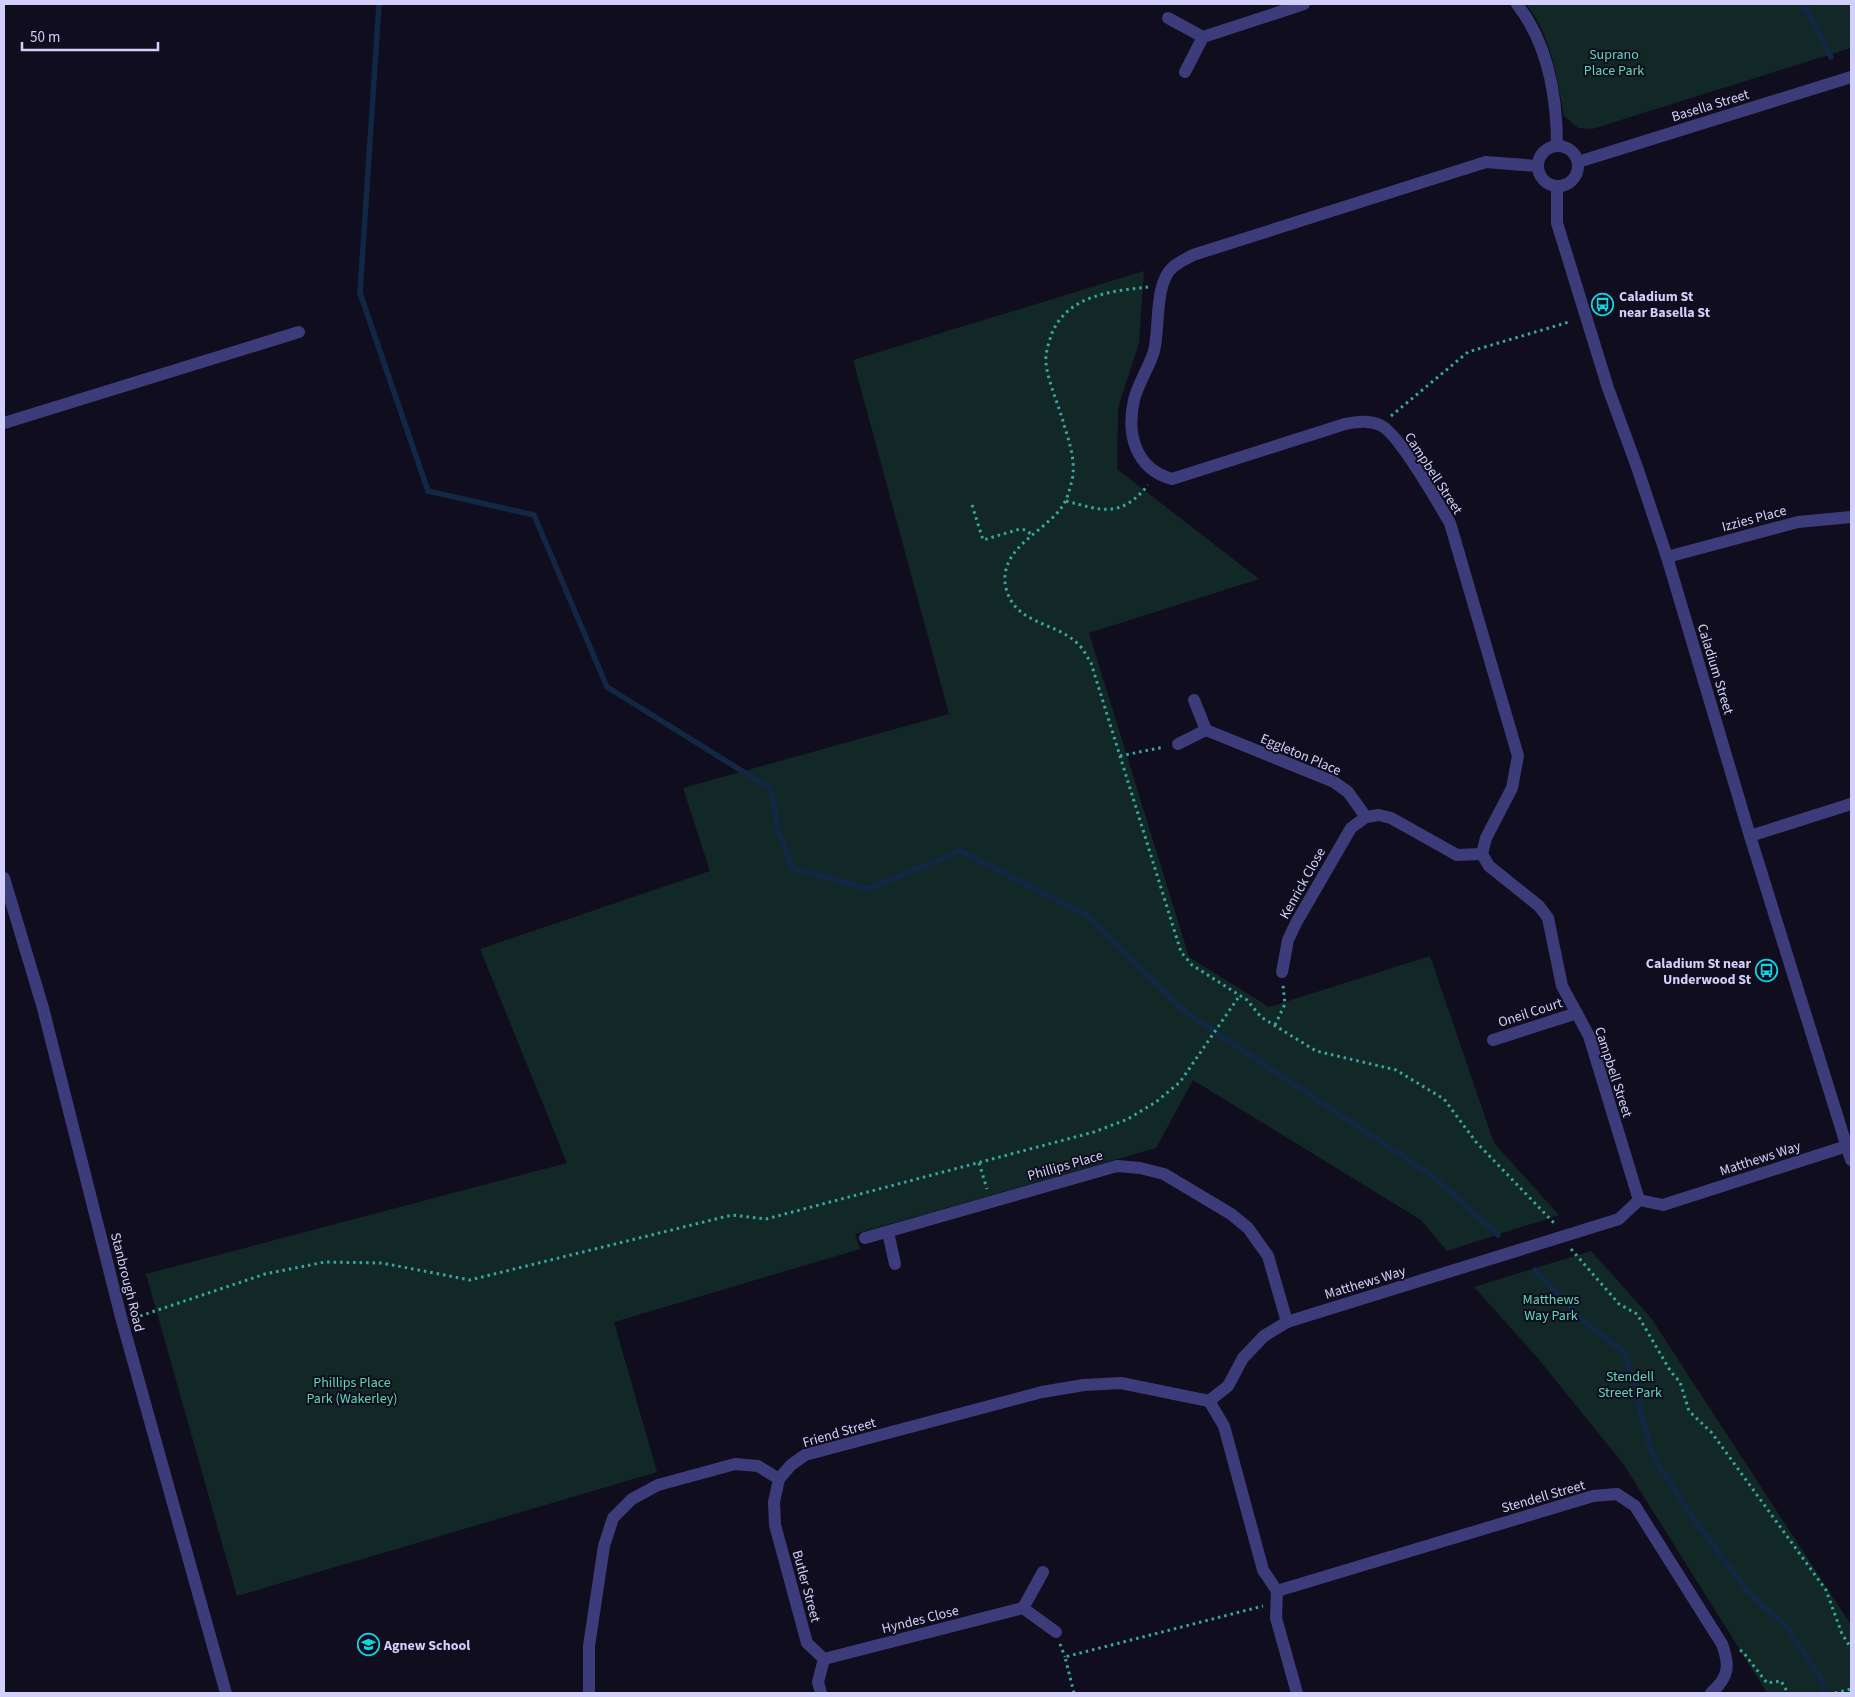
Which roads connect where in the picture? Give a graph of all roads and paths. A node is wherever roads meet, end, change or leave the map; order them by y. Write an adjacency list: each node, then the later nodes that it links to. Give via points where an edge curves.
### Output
1 (1304, 4): 4 (street)
2 (1517, 4): 7 (street, via 1530,21 1549,71 1557,116)
3 (1168, 18): 4 (street)
4 (1203, 36): 5 (street)
5 (1185, 72)
6 (1851, 77): 8 (street, Basella Street)
7 (1557, 146): 8 (street, via 1571,151); 9 (street, via 1542,153)
8 (1578, 162): 10 (street, via 1575,178)
9 (1537, 166): 10 (street, via 1544,182); 11 (street, via 1486,162 1193,255 1172,268)
10 (1557, 187): 21 (street, Caladium Street, via 1557,223 1608,388)
11 (1162, 285): 16 (street, via 1154,350 1134,399 1131,418 1133,437 1142,461); 17 (path, via 1115,290 1077,302 1057,320 1048,343 1046,363 1071,448 1074,476)
12 (1569, 322): 15 (path, via 1468,352)
13 (299, 332): 14 (street)
14 (4, 423)
15 (1382, 425): 16 (street, via 1365,421 1345,424 1172,479); 29 (street, Campbell Street, via 1395,438 1450,523 1518,756 1512,788 1486,838)
16 (1156, 474): 17 (path, via 1130,503 1118,509 1101,511)
17 (1066, 501): 20 (path)
18 (972, 505): 20 (path, via 983,540 1020,529)
19 (1851, 517): 21 (street, Izzies Place, via 1798,522)
20 (1032, 534): 25 (path, via 1012,555 1004,572 1011,603 1022,614 1061,632 1078,644 1091,663)
21 (1666, 557): 28 (street, Caladium Street)
22 (1194, 700): 23 (street)
23 (1206, 730): 24 (street); 27 (street, Eggleton Place, via 1334,782 1348,792)
24 (1178, 744): 25 (path)
25 (1120, 756): 32 (path, via 1181,952 1192,965)
26 (1851, 804): 28 (street)
27 (1366, 817): 29 (street, via 1379,815 1391,818 1457,855); 31 (street, Kenrick Close, via 1351,828 1296,922 1288,940)
28 (1750, 836): 36 (street, Caladium Street)
29 (1482, 854): 33 (street, Campbell Street, via 1489,866 1548,918 1562,986)
30 (4, 878): 45 (street, Stanbrough Road, via 43,1008)
31 (1282, 972): 34 (path, via 1285,1004)
32 (1240, 995): 34 (path, via 1261,1017); 38 (path, via 1180,1082 1156,1102 1128,1119 1094,1132)
33 (1577, 1013): 35 (street, Oneil Court); 39 (street, Campbell Street, via 1589,1036)
34 (1275, 1026): 43 (path, via 1316,1051 1396,1070 1444,1099 1476,1142 1554,1223)
35 (1493, 1040)
36 (1847, 1146): 37 (street, Caladium Street); 39 (street, Matthews Way, via 1663,1206)
37 (1851, 1160)
38 (980, 1163): 40 (path); 45 (path, via 766,1219 732,1215 470,1280 382,1263 324,1262 265,1274)
39 (1639, 1200): 43 (street, Matthews Way, via 1619,1219)
40 (990, 1202): 41 (street, Phillips Place); 46 (street, Phillips Place, via 1117,1166 1164,1174 1232,1214 1260,1241 1268,1256)
41 (888, 1232): 42 (street, Phillips Place); 44 (street)
42 (865, 1238)
43 (1560, 1238): 46 (street, Matthews Way); 54 (path, via 1619,1304 1637,1314 1680,1382 1689,1411 1712,1433 1826,1590 1842,1634)
44 (895, 1264)
45 (122, 1321): 57 (street, Stanbrough Road)
46 (1287, 1322): 47 (street, Matthews Way, via 1264,1336 1243,1358 1228,1386)
47 (1209, 1401): 48 (street, Friend Street, via 1121,1383 1042,1392 805,1455); 50 (street, via 1224,1426 1264,1570)
48 (779, 1479): 55 (street, Butler Street, via 774,1502 775,1525 807,1643); 58 (street, via 758,1466 735,1464 658,1485 632,1499 613,1518 604,1546 589,1646)
49 (1042, 1572): 51 (street)
50 (1277, 1597): 53 (street, Stendell Street, via 1593,1496 1617,1494 1635,1506); 60 (path, via 1065,1658); 61 (street, via 1276,1618)
51 (1022, 1608): 52 (street); 55 (street, Hyndes Close)
52 (1056, 1632)
53 (1722, 1644): 62 (street, Stendell Street, via 1729,1663 1721,1684); 63 (path, via 1743,1652 1767,1683 1781,1681)
54 (1851, 1648)
55 (824, 1659): 59 (street, via 818,1682)
56 (1851, 1689): 64 (path)
57 (226, 1693)
58 (589, 1693)
59 (821, 1693)
60 (1074, 1693)
61 (1297, 1693)
62 (1711, 1693)
63 (1788, 1693)
64 (1835, 1693)

